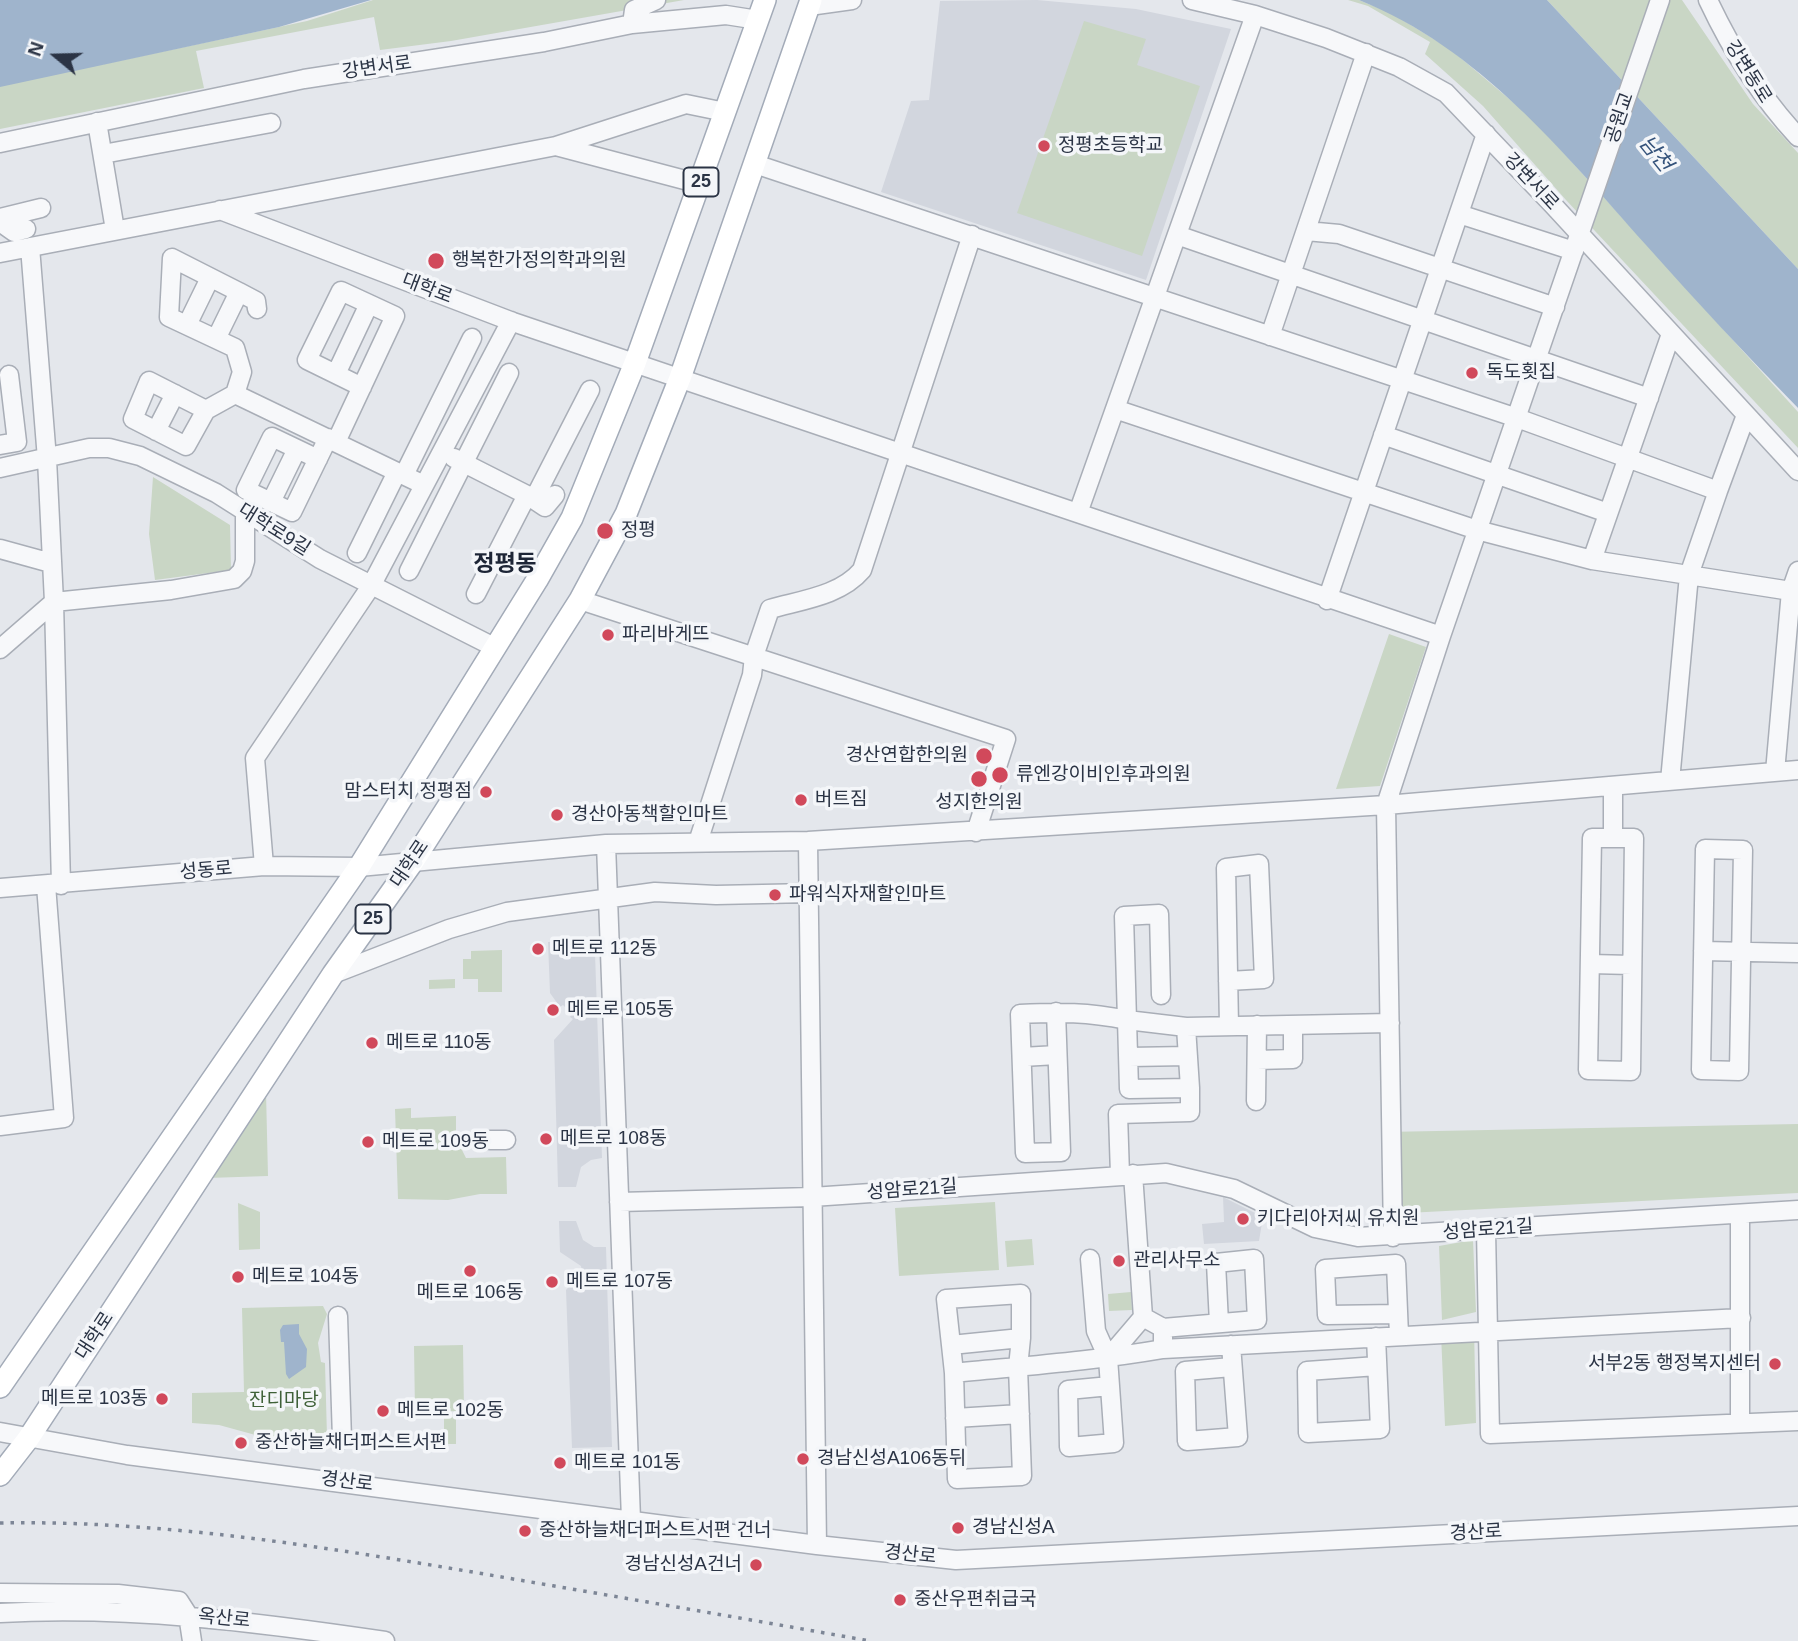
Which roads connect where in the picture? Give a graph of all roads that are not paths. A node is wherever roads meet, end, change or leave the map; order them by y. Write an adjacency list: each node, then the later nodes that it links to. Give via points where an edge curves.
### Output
1 (656, 0): 9 (street, via 634,10)
2 (852, 0): 6 (street)
3 (1192, 0): 8 (street, 강변서로)
4 (1660, 0): 34 (street, 공원교)
5 (1708, 0): 16 (street, 강변동로, via 1732,50 1772,109)
6 (810, 3): 21 (main road)
7 (761, 10): 9 (street, 강변서로); 11 (main road, 25)
8 (1255, 15): 10 (street, 강변서로); 32 (street)
9 (632, 24): 12 (street, 강변서로, via 304,79)
10 (1366, 53): 15 (street, 강변서로, via 1446,93); 30 (street)
11 (725, 112): 19 (street, via 686,104); 23 (main road, 25)
12 (97, 122): 18 (street, 강변서로); 20 (street)
13 (210, 122): 17 (street)
14 (271, 123): 17 (street)
15 (1486, 134): 27 (street); 34 (street, 강변서로)
16 (1798, 137)
17 (178, 140): 20 (street)
18 (0, 143)
19 (556, 146): 23 (street); 24 (street)
20 (103, 154): 29 (street)
21 (755, 164): 31 (street); 56 (main road)
22 (311, 181): 24 (street)
23 (700, 184): 52 (main road, 25)
24 (223, 206): 26 (street); 29 (street); 45 (street, 대학로)
25 (41, 208): 28 (street)
26 (140, 214)
27 (1459, 214): 34 (street); 36 (street)
28 (0, 220): 33 (street)
29 (115, 230): 33 (street)
30 (1306, 231): 36 (street, via 1339,234); 37 (street)
31 (972, 235): 40 (street); 74 (street)
32 (1177, 235): 37 (street); 40 (street)
33 (28, 238): 35 (street); 76 (street)
34 (1577, 244): 42 (street, 공원교); 47 (street, 강변서로)
35 (0, 253)
36 (1440, 268): 42 (street); 44 (street)
37 (1291, 274): 44 (street); 48 (street)
38 (210, 278): 39 (street); 46 (street); 46 (street, via 172,258 169,317)
39 (239, 292): 43 (street, via 256,301); 50 (street)
40 (1155, 298): 48 (street); 63 (street)
41 (369, 304): 55 (street); 55 (street, via 341,291 307,360); 58 (street, via 395,316)
42 (1555, 307): 51 (street, 공원교)
43 (257, 309)
44 (1423, 320): 51 (street); 57 (street)
45 (511, 321): 52 (street, 대학로); 73 (street)
46 (187, 325): 50 (street)
47 (1671, 334): 62 (street); 65 (street, 강변서로)
48 (1270, 336): 57 (street)
49 (472, 338): 81 (street)
50 (216, 339): 61 (street, via 235,348 242,372)
51 (1537, 359): 62 (street); 66 (street, 공원교)
52 (635, 363): 56 (street, 대학로); 107 (main road, 25, via 572,518)
53 (509, 373): 78 (street)
54 (9, 374): 71 (street, via 16,442)
55 (336, 374): 58 (street)
56 (680, 378): 74 (street); 103 (main road, 대학로 / 25, via 626,514)
57 (1402, 380): 66 (street); 69 (street)
58 (362, 387): 70 (street)
59 (590, 390): 86 (street, via 535,497)
60 (175, 394): 64 (street); 68 (street); 68 (street, via 149,381 133,419)
61 (234, 394): 64 (street); 67 (street)
62 (1649, 398): 75 (street)
63 (1115, 409): 85 (street); 90 (street)
64 (206, 410): 68 (street, via 186,446)
65 (1746, 415): 80 (street, 강변서로); 84 (street)
66 (1517, 418): 75 (street); 82 (street, 공원교)
67 (295, 422): 70 (street); 72 (street)
68 (156, 431)
69 (1383, 435): 82 (street); 85 (street)
70 (332, 440): 77 (street); 81 (street)
71 (0, 445)
72 (291, 446): 77 (street); 88 (street); 88 (street, via 272,437 246,490)
73 (442, 451): 78 (street); 83 (street)
74 (900, 452): 90 (street); 109 (street, via 862,570 835,590 770,609)
75 (1628, 458): 84 (street); 91 (street)
76 (47, 459): 79 (street, 대학로9길); 89 (street, 대학로9길, via 109,448 216,493); 96 (street)
77 (318, 459): 88 (street, via 292,512)
78 (464, 462): 86 (street); 97 (street)
79 (0, 468)
80 (1798, 471)
81 (401, 473): 83 (street); 94 (street)
82 (1497, 474): 91 (street); 92 (street, 공원교)
83 (425, 485): 100 (street)
84 (1718, 491): 99 (street)
85 (1364, 492): 92 (street); 104 (street)
86 (527, 495): 87 (street, via 545,507); 102 (street)
87 (555, 495)
88 (271, 502)
89 (246, 513): 100 (street, 대학로9길); 105 (street, via 245,561 234,579)
90 (1078, 513): 104 (street)
91 (1608, 513): 95 (street)
92 (1477, 530): 95 (street); 106 (street, 공원교)
93 (0, 550): 96 (street)
94 (356, 553)
95 (1592, 560): 99 (street)
96 (51, 563): 105 (street)
97 (409, 571)
98 (1798, 571): 101 (street)
99 (1689, 575): 101 (street); 112 (street)
100 (371, 586): 107 (street, 대학로9길); 121 (street, via 255,758)
101 (1791, 591): 111 (street)
102 (476, 594)
103 (580, 600): 109 (street); 120 (main road, 대학로 / 25)
104 (1327, 600): 106 (street)
105 (54, 602): 108 (street); 123 (street)
106 (1441, 636): 114 (street, 공원교)
107 (494, 647): 122 (main road, 25)
108 (0, 649)
109 (754, 656): 115 (street, via 1006,738); 118 (street, via 752,675)
110 (1798, 770): 111 (street, 성동로)
111 (1775, 772): 112 (street, 성동로)
112 (1670, 781): 113 (street, 성동로)
113 (1614, 786): 114 (street, 성동로); 116 (street)
114 (1386, 805): 115 (street, 성동로); 137 (street, 공원교)
115 (976, 832): 117 (street, 성동로)
116 (1613, 838): 130 (street, via 1592,838); 131 (street, via 1634,838)
117 (808, 841): 118 (street, 성동로); 125 (street)
118 (698, 842): 119 (street, 성동로)
119 (606, 844): 120 (street, 성동로); 126 (street)
120 (412, 863): 122 (street, 성동로); 132 (main road, 대학로 / 25)
121 (264, 866): 122 (street, 성동로); 123 (street, 성동로)
122 (359, 867): 176 (main road, 25)
123 (53, 885): 124 (street, 성동로); 149 (street, via 64,1118)
124 (0, 888)
125 (810, 893): 126 (street, via 655,892); 151 (street)
126 (608, 899): 132 (street, via 507,912 383,960); 152 (street)
127 (1703, 951): 128 (street); 128 (street, via 1705,849 1718,849 1743,850); 128 (street, via 1701,1070 1739,1071)
128 (1741, 952): 129 (street)
129 (1798, 953)
130 (1590, 964): 131 (street); 131 (street, via 1588,1070 1631,1070)
131 (1632, 965)
132 (333, 974): 183 (main road, 대학로 / 25)
133 (1228, 981): 133 (street, via 1226,868 1259,864 1264,979); 140 (street)
134 (1161, 995): 136 (street, via 1159,914 1124,916)
135 (1056, 1012): 136 (street); 142 (street); 144 (street, via 1020,1014)
136 (1127, 1020): 141 (street); 145 (street)
137 (1390, 1023): 139 (street); 156 (street, 공원교)
138 (1257, 1025): 139 (street); 140 (street); 146 (street)
139 (1293, 1025): 146 (street, via 1293,1059)
140 (1229, 1026): 141 (street)
141 (1186, 1027): 143 (street)
142 (1057, 1055): 144 (street); 144 (street, via 1061,1152 1025,1153)
143 (1188, 1056): 145 (street); 147 (street)
144 (1022, 1057)
145 (1129, 1058): 147 (street, via 1129,1089)
146 (1256, 1060): 148 (street)
147 (1190, 1088): 150 (street, via 1190,1112 1118,1114)
148 (1256, 1101)
149 (0, 1126)
150 (1127, 1174): 151 (street, 성암로21길); 156 (street, 성암로21길, via 1190,1176 1250,1195 1315,1228 1359,1237); 160 (street)
151 (812, 1197): 152 (street, 성암로21길); 188 (street)
152 (619, 1202): 187 (street)
153 (1798, 1210): 154 (street, 성암로21길)
154 (1740, 1215): 155 (street, 성암로21길); 161 (street)
155 (1486, 1230): 156 (street, 성암로21길); 164 (street)
156 (1393, 1237)
157 (1090, 1259): 171 (street, via 1096,1331)
158 (1398, 1314): 158 (street, via 1396,1264 1325,1269 1327,1315); 165 (street)
159 (338, 1316): 184 (street)
160 (1143, 1317): 163 (street); 171 (street)
161 (1741, 1318): 164 (street); 181 (street)
162 (1219, 1323): 163 (street)
163 (1163, 1328): 170 (street)
164 (1488, 1330): 165 (street); 181 (street, via 1490,1434)
165 (1399, 1335): 166 (street)
166 (1377, 1337): 169 (street); 172 (street)
167 (1021, 1338): 168 (street); 168 (street, via 1021,1294 946,1299); 173 (street)
168 (951, 1345): 175 (street)
169 (1231, 1345): 170 (street); 174 (street)
170 (1163, 1349): 171 (street)
171 (1108, 1358): 173 (street); 177 (street)
172 (1377, 1366): 172 (street, via 1380,1429 1308,1433 1307,1371)
173 (1018, 1367): 175 (street); 178 (street)
174 (1233, 1367): 174 (street, via 1238,1437 1187,1441 1185,1371)
175 (954, 1373): 179 (street)
176 (4, 1382)
177 (1110, 1386)
178 (1020, 1414): 179 (street); 179 (street, via 1022,1476 957,1479)
179 (955, 1418)
180 (1798, 1421): 181 (street)
181 (1740, 1423)
182 (0, 1432): 183 (street, 경산로)
183 (27, 1438): 185 (main road, 25); 187 (street, 경산로, via 127,1455)
184 (341, 1439)
185 (2, 1473)
186 (1798, 1516): 188 (street, 경산로, via 992,1559 956,1560)
187 (631, 1519): 188 (street, 경산로)
188 (817, 1545)
189 (0, 1593): 191 (street, via 118,1594 179,1601)
190 (0, 1614): 191 (street, 옥산로)
191 (188, 1615): 192 (street); 193 (street, 옥산로)
192 (192, 1641)
193 (384, 1641)

